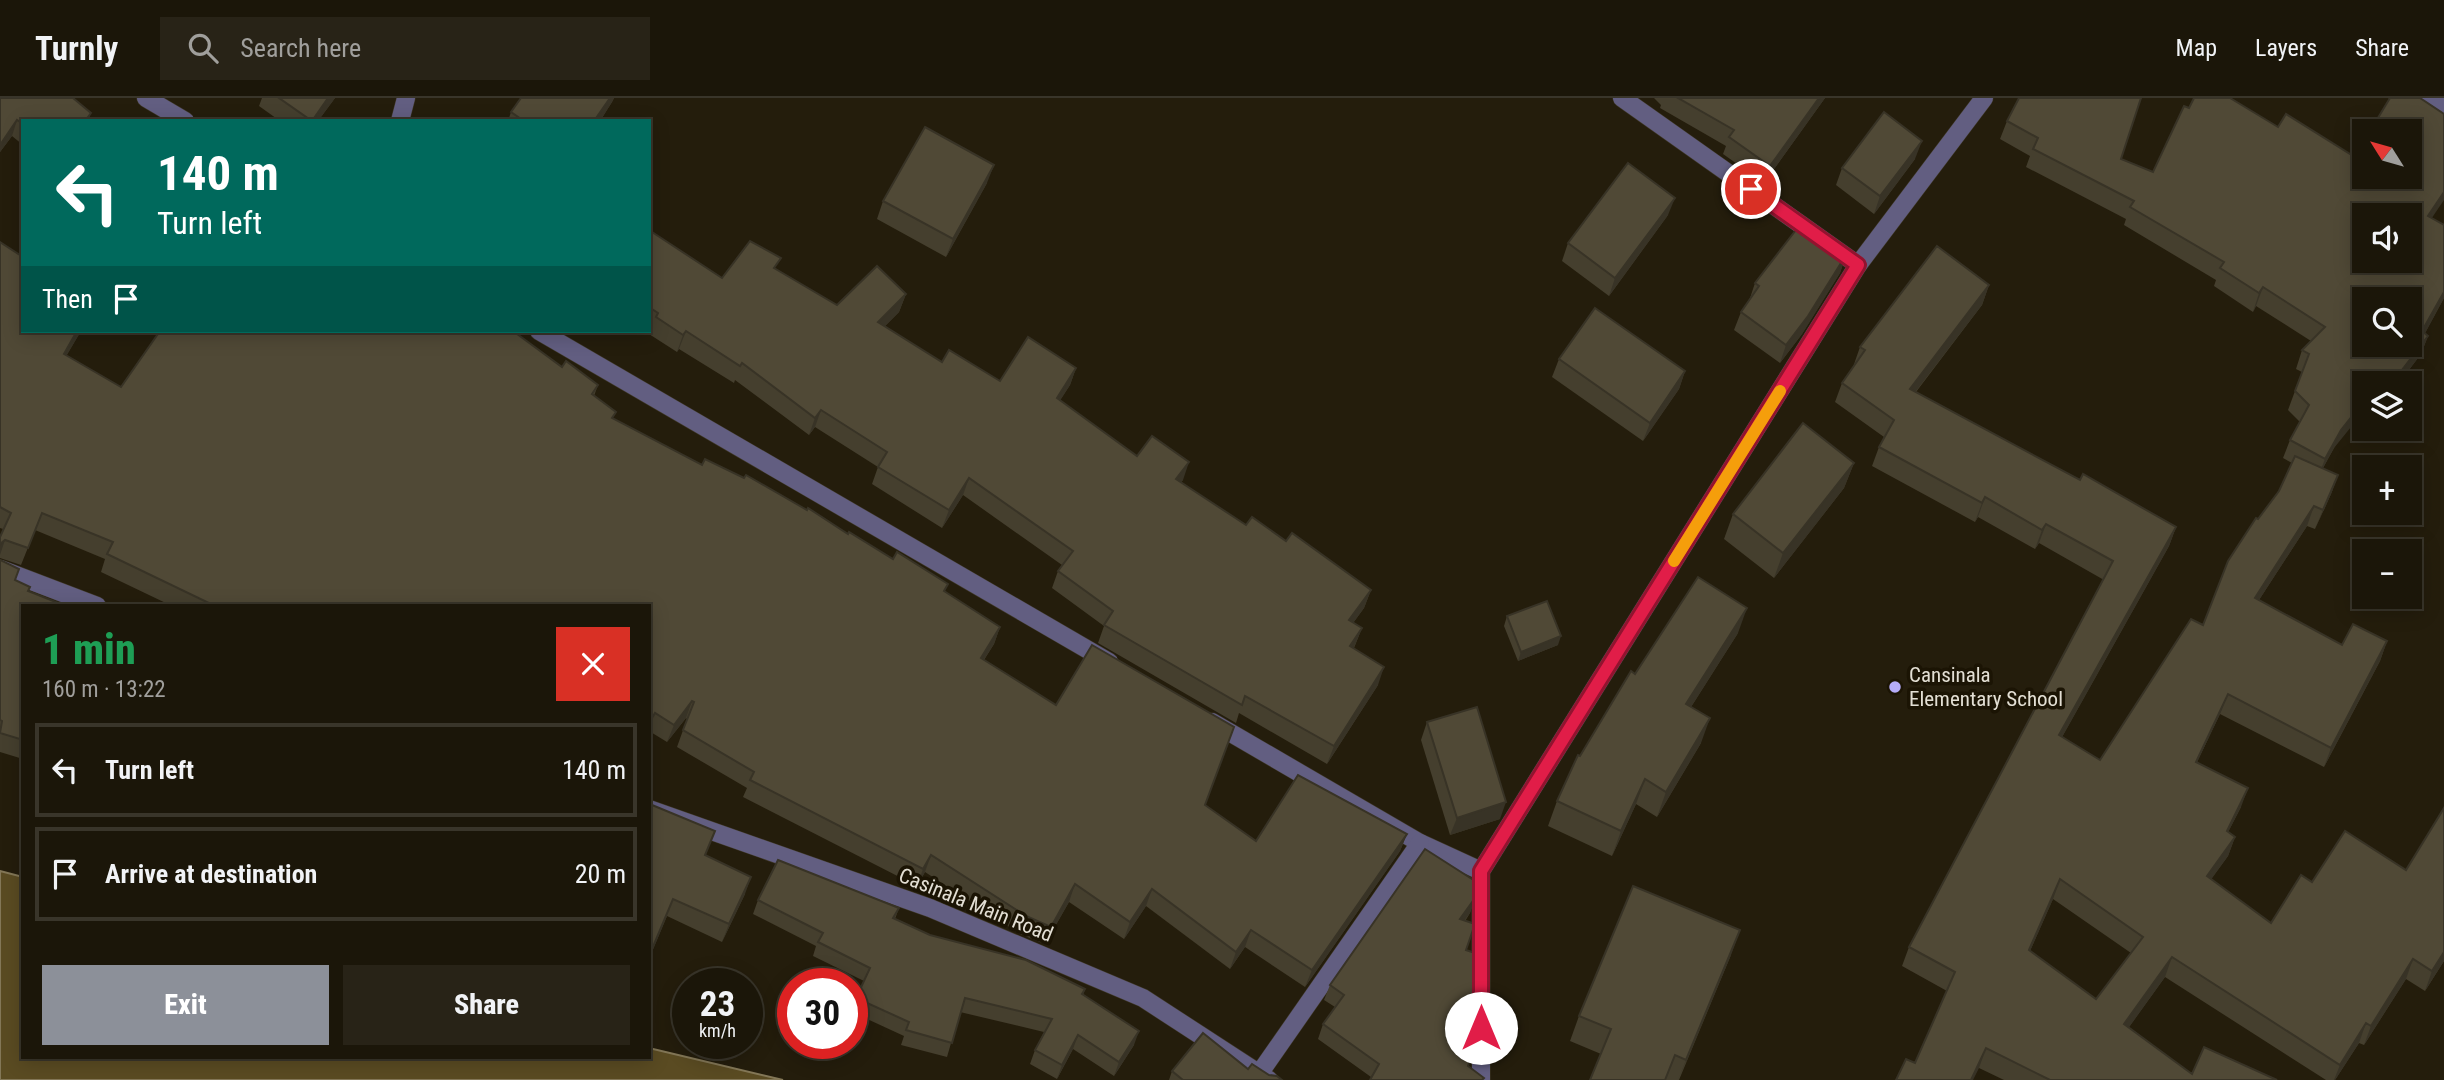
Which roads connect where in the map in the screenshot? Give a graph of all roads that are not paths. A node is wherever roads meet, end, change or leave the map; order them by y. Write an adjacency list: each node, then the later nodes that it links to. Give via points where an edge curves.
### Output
1 (146, 98): 7 (street)
2 (406, 98): 8 (street)
3 (1622, 98): 9 (street)
4 (1984, 98): 9 (street)
5 (2398, 98): 6 (street)
6 (2444, 104)
7 (182, 119)
8 (401, 119)
9 (1858, 265): 17 (street)
10 (542, 333): 13 (street)
11 (0, 569): 12 (street)
12 (92, 604)
13 (1130, 674)
14 (1203, 716): 16 (street)
15 (651, 810): 18 (street, Casinala Main Road, via 930,908 1143,998)
16 (1420, 843): 17 (street); 18 (street)
17 (1481, 871): 19 (street)
18 (1264, 1077)
19 (1481, 1080)

